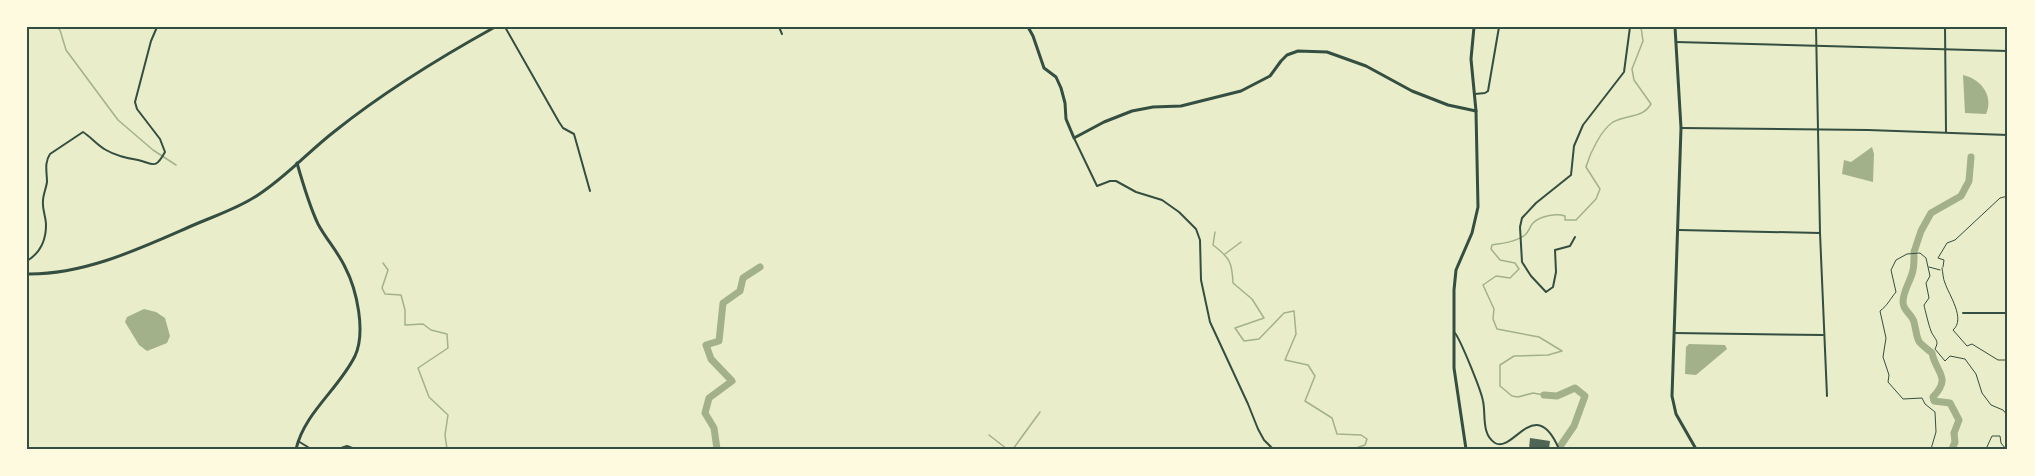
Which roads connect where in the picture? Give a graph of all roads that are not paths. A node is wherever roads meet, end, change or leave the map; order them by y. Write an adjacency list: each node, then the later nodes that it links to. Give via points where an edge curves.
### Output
1 (157, 27): 29 (street, via 134,98 137,109 160,140 165,152 162,158 148,165 116,155 83,132 50,154 42,202 44,238 41,249)
2 (495, 27): 24 (street, via 398,85)
3 (505, 27): 25 (street, via 559,122 574,134)
4 (779, 27): 12 (street)
5 (1028, 27): 23 (street, via 1044,68 1056,77 1061,88)
6 (1474, 27): 17 (street, via 1471,48)
7 (1499, 27): 17 (street, via 1488,91)
8 (1630, 27): 28 (street, via 1624,72 1583,125 1574,146 1571,175 1522,218 1522,262 1546,292 1553,287 1555,250 1570,246)
9 (1675, 27): 13 (street)
10 (1816, 27): 14 (street)
11 (1945, 27): 15 (street)
12 (782, 34)
13 (1676, 42): 14 (street); 19 (street)
14 (1816, 46): 15 (street); 20 (street)
15 (1945, 49): 16 (street); 21 (street)
16 (2008, 51)
17 (1475, 94): 18 (street)
18 (1476, 111): 23 (street, via 1412,91 1366,66 1327,52 1298,51 1281,60 1270,76 1241,91 1181,106 1132,111); 33 (street, via 1478,207 1456,270)
19 (1681, 128): 20 (street); 26 (street)
20 (1818, 131): 21 (street); 27 (street)
21 (1946, 133): 22 (street)
22 (2008, 135)
23 (1074, 138): 42 (street, via 1097,186 1116,181 1162,201 1196,229 1210,322 1258,429)
24 (297, 163): 30 (street, via 267,189 236,207 141,248 71,270); 37 (street, via 317,222 351,278 361,329 359,347 349,367 308,421)
25 (590, 191)
26 (1678, 230): 27 (street); 34 (street)
27 (1820, 233): 35 (street)
28 (1575, 237)
29 (27, 261)
30 (27, 274)
31 (1963, 313): 32 (street)
32 (2008, 313)
33 (1455, 333): 43 (street, via 1454,368); 44 (street, via 1484,401 1483,419 1494,443 1507,443 1532,424 1543,427)
34 (1674, 333): 35 (street); 45 (street, via 1673,405)
35 (1823, 335): 36 (street)
36 (1827, 396)
37 (298, 441): 38 (street); 39 (street)
38 (296, 449)
39 (311, 449)
40 (338, 449): 41 (street)
41 (355, 449)
42 (1273, 449)
43 (1466, 449)
44 (1559, 449)
45 (1696, 449)

